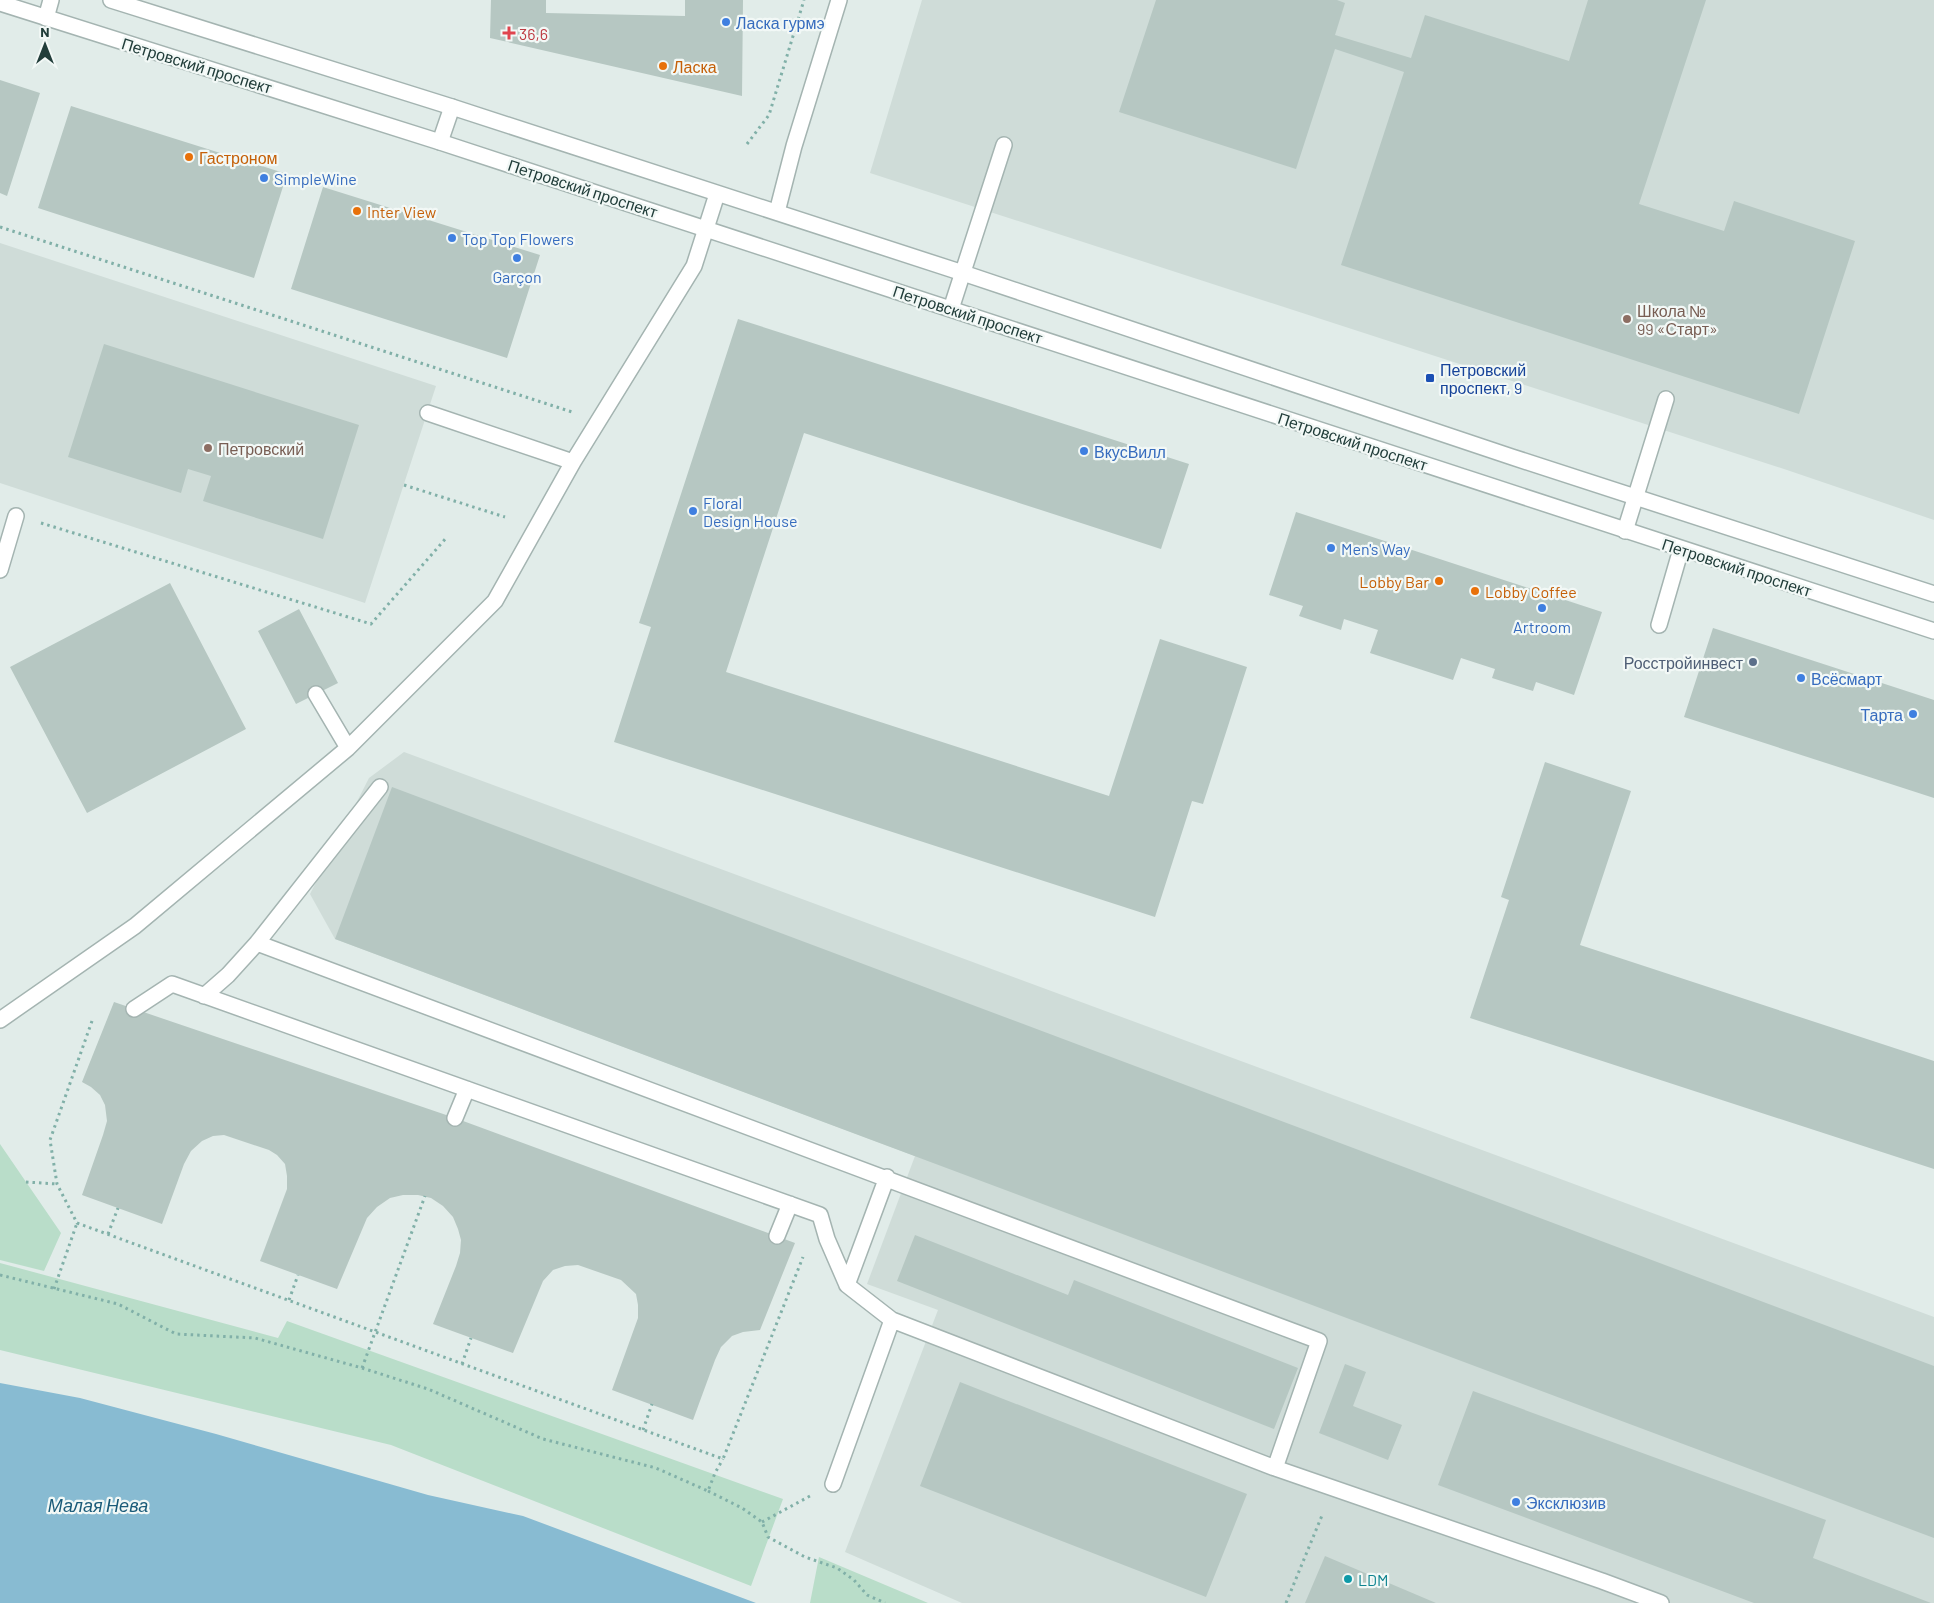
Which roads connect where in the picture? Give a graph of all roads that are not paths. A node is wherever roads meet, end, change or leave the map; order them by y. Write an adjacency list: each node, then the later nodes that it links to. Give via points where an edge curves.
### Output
1 (51, 0): 5 (street)
2 (111, 0): 6 (street)
3 (839, 0): 10 (street)
4 (0, 3): 5 (street, Петровский проспект)
5 (46, 18): 7 (street, Петровский проспект)
6 (452, 107): 7 (street); 9 (street)
7 (440, 142): 11 (street, Петровский проспект)
8 (1004, 145): 12 (street)
9 (717, 194): 10 (street); 11 (street)
10 (777, 212): 12 (street)
11 (705, 228): 13 (street, Петровский проспект); 16 (street, via 694,266)
12 (963, 272): 13 (street); 17 (street)
13 (951, 309): 19 (street, Петровский проспект)
14 (1666, 399): 17 (street)
15 (428, 413): 16 (street)
16 (574, 462): 26 (street, via 495,601)
17 (1636, 497): 19 (street); 22 (street)
18 (16, 516): 21 (street)
19 (1625, 531): 20 (street, Петровский проспект)
20 (1681, 549): 23 (street); 24 (street, Петровский проспект)
21 (0, 570)
22 (1934, 594)
23 (1659, 624)
24 (1934, 631)
25 (316, 694): 26 (street)
26 (348, 748): 31 (street, via 135,926)
27 (380, 787): 28 (street)
28 (257, 942): 29 (street); 34 (street)
29 (204, 996): 30 (street, via 172,984); 32 (street)
30 (134, 1009)
31 (0, 1020)
32 (467, 1089): 33 (street); 35 (street)
33 (455, 1118)
34 (887, 1177): 37 (street); 39 (street, via 1319,1341)
35 (790, 1204): 36 (street); 37 (street, via 820,1215)
36 (777, 1236)
37 (847, 1285): 38 (street)
38 (892, 1320): 39 (street); 40 (street)
39 (1275, 1468): 41 (street)
40 (833, 1484)
41 (1662, 1603)

